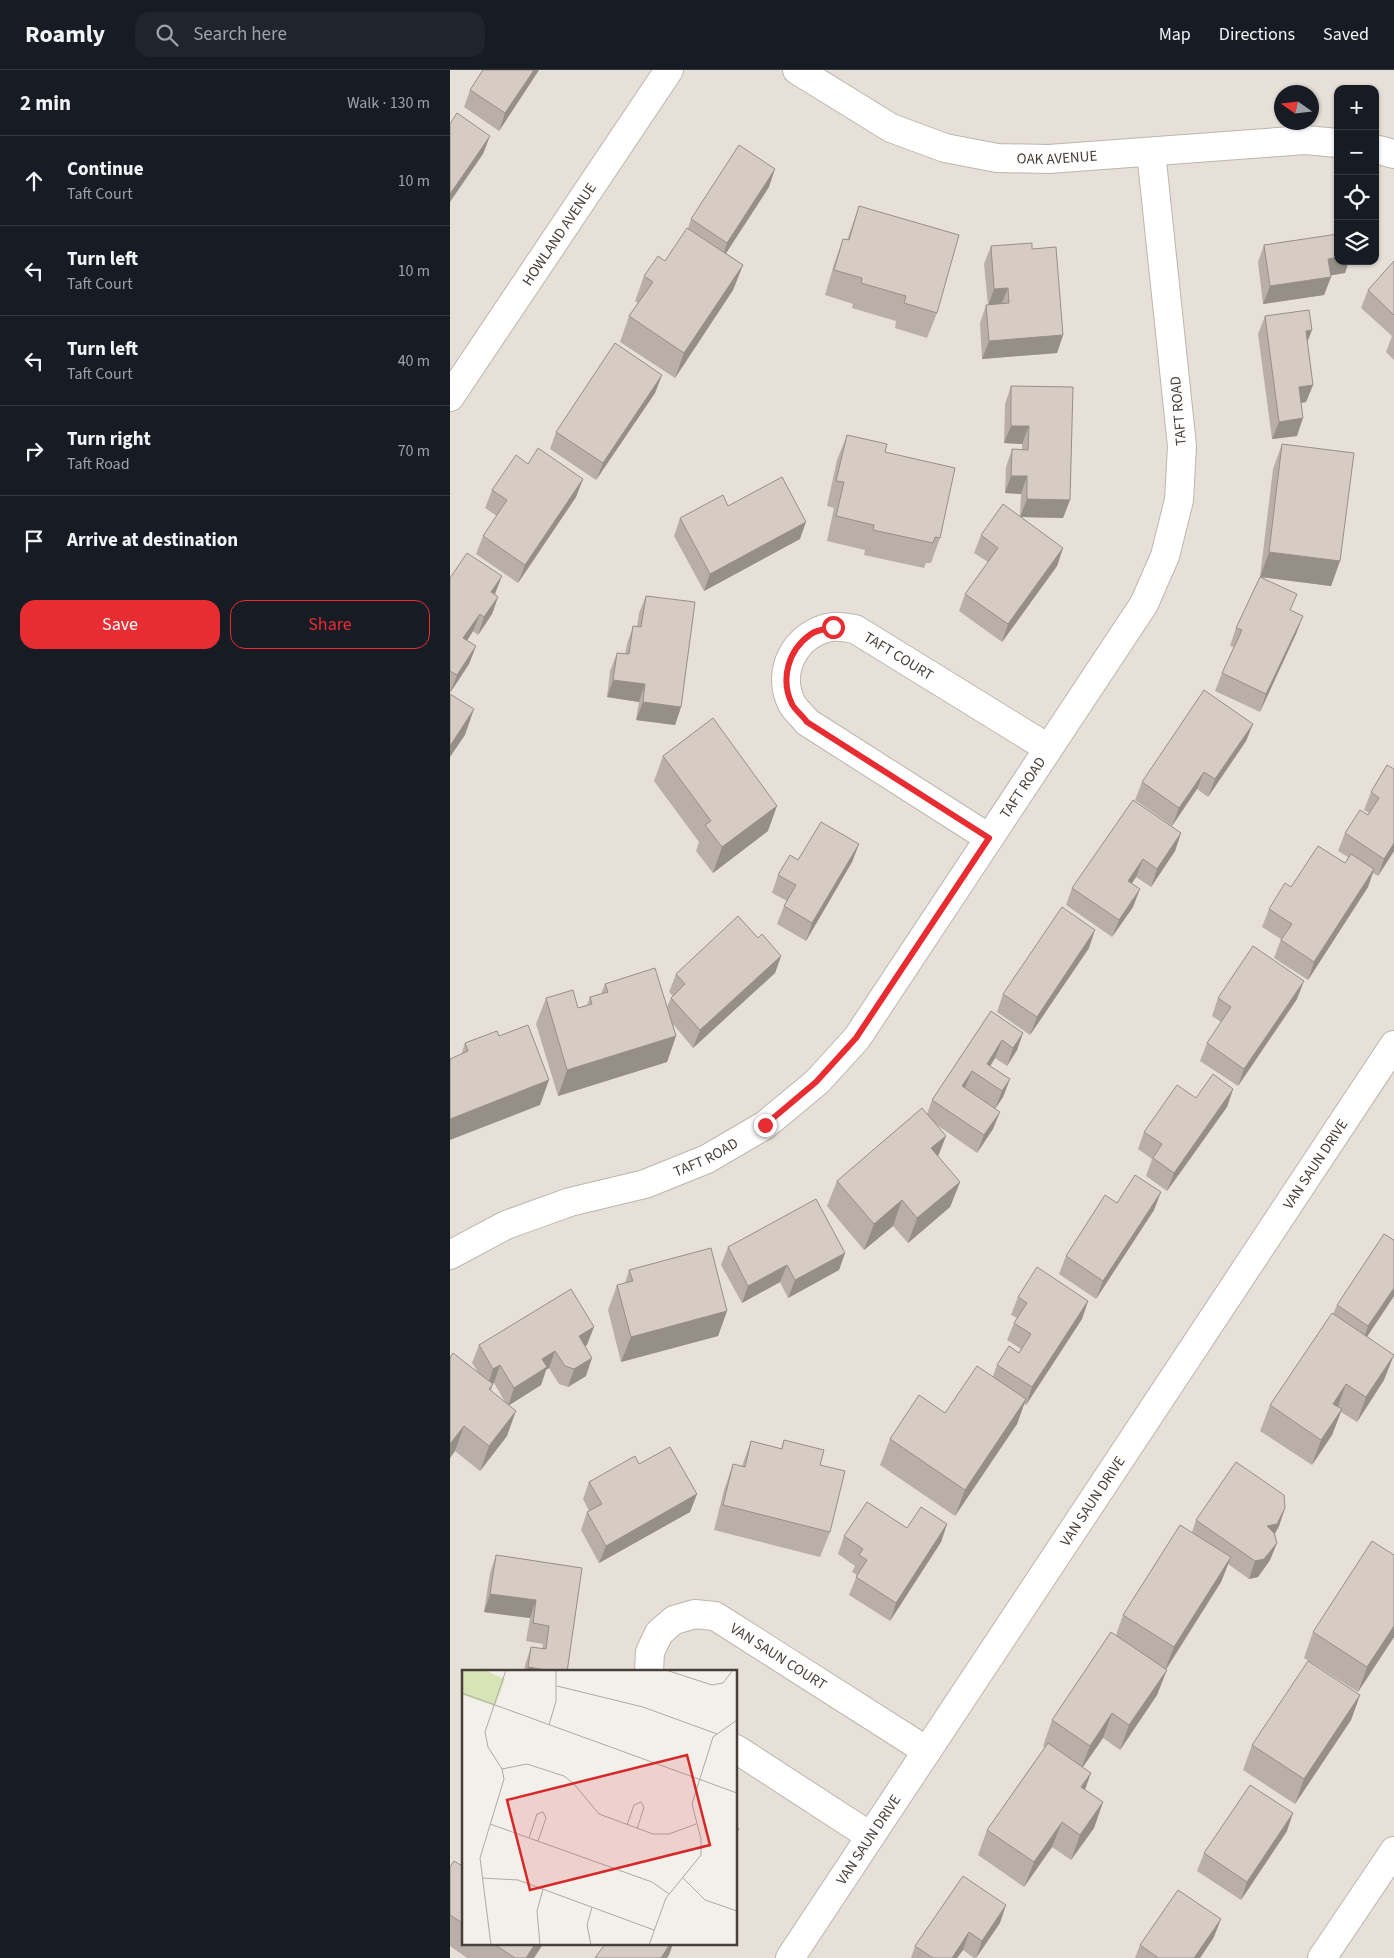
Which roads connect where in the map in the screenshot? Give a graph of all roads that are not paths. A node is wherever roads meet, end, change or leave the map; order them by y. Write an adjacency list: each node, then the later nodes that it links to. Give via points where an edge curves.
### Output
1 (669, 70): 7 (street, HOWLAND AVENUE)
2 (797, 70): 5 (street, OAK AVENUE, via 891,128 945,148 997,158 1049,159)
3 (1334, 143): 5 (street, OAK AVENUE, via 1305,140)
4 (1379, 150): 6 (street)
5 (1151, 152): 8 (street, TAFT ROAD, via 1182,446 1179,500 1165,556 1144,604)
6 (1394, 154)
7 (450, 397)
8 (1048, 748): 9 (street, TAFT ROAD); 9 (street, TAFT COURT, via 855,629 833,627 812,633 797,646 787,666 786,685 792,705 807,722)
9 (989, 838): 11 (street, TAFT ROAD, via 856,1038 816,1082 765,1125 707,1159 645,1184 570,1202 506,1225)
10 (1394, 1045): 14 (street, VAN SAUN DRIVE)
11 (450, 1255)
12 (649, 1670): 14 (street, VAN SAUN COURT, via 650,1652 659,1633 674,1620 695,1614 715,1616)
13 (738, 1750): 15 (street)
14 (927, 1751): 15 (street, VAN SAUN DRIVE)
15 (870, 1836): 17 (street, VAN SAUN DRIVE)
16 (1394, 1851): 18 (street)
17 (790, 1958)
18 (1322, 1958)

